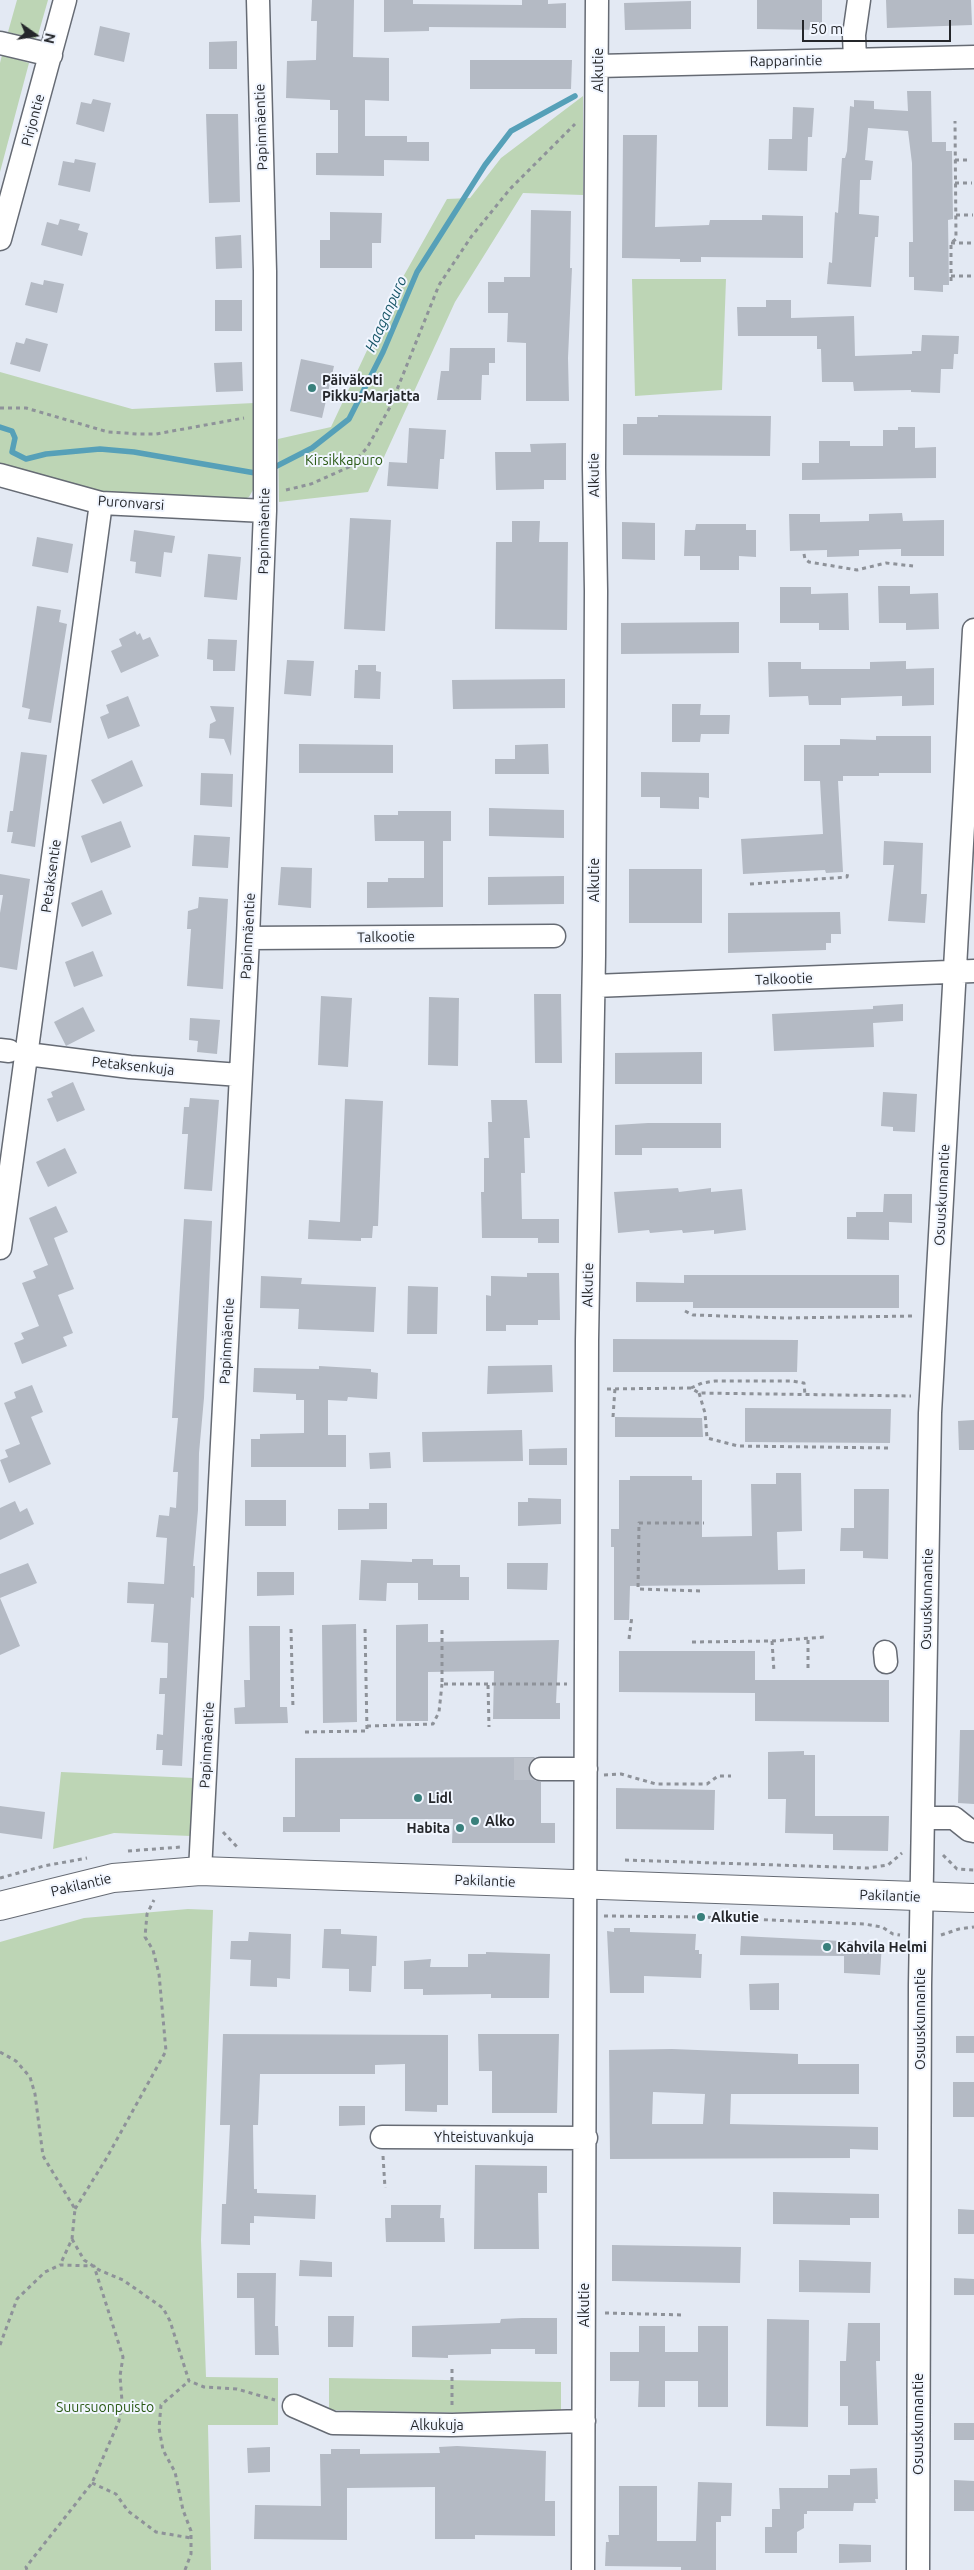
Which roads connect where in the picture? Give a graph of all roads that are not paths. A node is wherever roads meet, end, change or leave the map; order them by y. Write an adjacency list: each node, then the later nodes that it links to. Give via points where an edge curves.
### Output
1 (65, 0): 6 (street, Pirjontie)
2 (258, 0): 12 (street, Papinmäentie, via 265,271)
3 (597, 0): 9 (street, Alkutie)
4 (859, 0): 8 (street, via 854,35)
5 (0, 43): 6 (street)
6 (51, 56): 10 (street, Pirjontie)
7 (974, 57): 8 (street, Rapparintie)
8 (855, 60): 9 (street, Rapparintie)
9 (598, 66): 18 (street, Alkutie, via 594,380)
10 (0, 239)
11 (0, 475): 13 (street, Puronvarsi)
12 (265, 497): 13 (street, Puronvarsi); 16 (street, Papinmäentie)
13 (101, 503): 19 (street, Petaksentie)
14 (974, 630): 17 (street, Osuuskunnantie)
15 (554, 936): 16 (street, Talkootie)
16 (248, 938): 20 (street, Papinmäentie)
17 (965, 972): 18 (street, Talkootie); 24 (street, Osuuskunnantie, via 930,1406)
18 (594, 986): 23 (street, Alkutie, via 587,1390)
19 (12, 1052): 20 (street, Petaksenkuja, via 130,1067); 21 (street, Petaksentie)
20 (240, 1075): 26 (street, Papinmäentie)
21 (0, 1248)
22 (541, 1769): 23 (street)
23 (586, 1772): 27 (street, Alkutie)
24 (924, 1818): 25 (street, via 954,1818 969,1830); 28 (street, Osuuskunnantie)
25 (974, 1830)
26 (200, 1871): 27 (main road, Pakilantie); 30 (main road, Pakilantie, via 113,1878)
27 (586, 1886): 28 (main road, Pakilantie); 32 (street, Alkutie)
28 (922, 1897): 29 (main road, Pakilantie); 36 (street, Osuuskunnantie)
29 (974, 1898)
30 (0, 1906)
31 (382, 2137): 32 (street, Yhteistuvankuja)
32 (586, 2138): 34 (street, Alkutie)
33 (294, 2406): 34 (street, Alkukuja, via 333,2423 452,2426)
34 (584, 2421): 35 (street, Alkutie)
35 (583, 2570)
36 (918, 2570)

